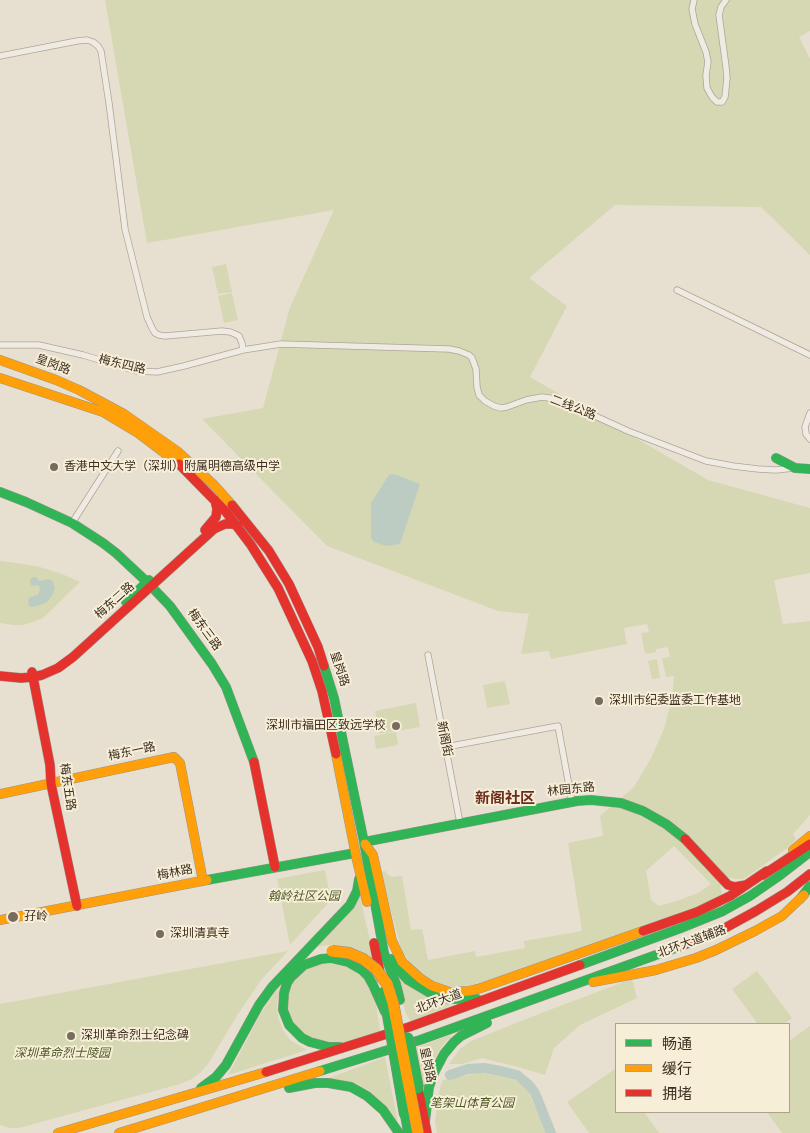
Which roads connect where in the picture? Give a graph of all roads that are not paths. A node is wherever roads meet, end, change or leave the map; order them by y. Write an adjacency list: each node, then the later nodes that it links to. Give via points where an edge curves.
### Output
1 (694, 0): 2 (street, via 695,24 708,62 707,88 717,102 722,102 727,78 719,15)
2 (726, 0)
3 (0, 56): 6 (street, via 77,41 87,40 98,46 109,103 125,229 152,328 159,335 230,332 239,336)
4 (677, 290): 7 (street)
5 (0, 345): 6 (street, 梅东四路, via 39,346 149,372)
6 (243, 350): 14 (street, 二线公路, via 281,344 459,351 472,358 479,394 494,406 507,407 542,397 560,400 636,435 706,461 758,469)
7 (810, 356)
8 (0, 360): 32 (main road, 皇岗路, via 56,380 124,414 177,451 248,522 289,584 318,647 340,723)
9 (0, 378): 17 (main road, 皇岗路, via 103,412 119,421 177,462)
10 (810, 413): 11 (street, via 805,427)
11 (810, 439)
12 (118, 451): 18 (street)
13 (776, 458): 14 (main road)
14 (790, 468): 15 (main road)
15 (810, 469)
16 (0, 492): 18 (main road, 梅东三路)
17 (215, 500): 19 (main road, 皇岗路); 20 (main road, 梅东二路, via 217,514 214,522)
18 (72, 523): 20 (main road, 梅东三路, via 116,553)
19 (238, 526): 20 (main road, 梅东二路, via 225,524 214,529); 32 (main road, 皇岗路, via 278,588 312,662 322,691)
20 (149, 584): 23 (main road, 梅东二路, via 66,662 48,672); 34 (main road, 梅东三路, via 187,628 226,687 255,764)
21 (428, 655): 25 (street, 新阁街)
22 (0, 670): 23 (main road, 梅东二路)
23 (33, 674): 24 (main road, 梅东二路, via 21,678); 26 (main road, 梅东五路)
24 (0, 676)
25 (446, 748): 28 (street, via 558,726); 29 (street, 新阁街)
26 (51, 784): 27 (main road, 梅东一路); 38 (main road, 梅东一路, via 174,757 180,763); 45 (main road, 梅东五路)
27 (0, 794)
28 (572, 802): 29 (main road, 林园东路); 39 (main road, 林园东路, via 621,803 643,811 685,839)
29 (460, 823): 32 (main road, 林园东路)
30 (810, 836): 37 (main road, 北环大道辅路)
31 (810, 844): 37 (main road)
32 (358, 847): 34 (main road, 梅林路); 35 (main road, 皇岗路); 46 (main road, 北环大道辅路, via 371,852 374,857 392,941 402,962 432,986 450,992 469,992); 50 (main road, 皇岗路)
33 (810, 852): 49 (main road, 北环大道, via 743,900)
34 (275, 865): 38 (main road, 梅林路)
35 (360, 872): 51 (main road, via 357,891 350,905); 52 (main road, 皇岗路)
36 (810, 874): 53 (main road, via 787,892 725,928)
37 (763, 875): 40 (main road, 北环大道辅路)
38 (203, 878): 45 (main road, 梅林路)
39 (725, 883): 40 (main road, via 734,887); 43 (main road, via 728,890)
40 (750, 884): 43 (main road, 北环大道辅路)
41 (810, 886): 44 (main road)
42 (810, 890): 44 (main road, 北环大道辅路)
43 (724, 899): 46 (main road, 北环大道辅路)
44 (800, 900): 53 (main road, 北环大道辅路, via 782,916 703,955 656,970)
45 (76, 903): 47 (main road, 梅林路); 48 (main road, 梅林路)
46 (711, 906): 49 (main road, 北环大道辅路)
47 (0, 915)
48 (0, 920)
49 (681, 928): 54 (main road, 北环大道)
50 (380, 940): 54 (main road, via 402,973 422,990 460,1000); 59 (main road, 皇岗路, bridge, via 400,1000)
51 (290, 967): 57 (main road, via 265,996 222,1071); 64 (main road, bridge, via 307,956 332,951 356,956 376,969 387,984 393,1003)
52 (378, 985): 56 (main road, via 355,965 331,958 304,965 287,984 283,1010 295,1032 320,1045); 63 (main road, 皇岗路, bridge)
53 (568, 987): 55 (main road)
54 (501, 995): 56 (main road, 北环大道)
55 (507, 1009): 58 (main road, via 420,1040); 59 (main road, via 490,1022 461,1036 444,1054 429,1087)
56 (350, 1046): 57 (main road, 北环大道)
57 (185, 1096): 60 (main road, 北环大道)
58 (205, 1107): 61 (main road); 62 (main road, via 328,1082 350,1087 367,1096)
59 (426, 1128)
60 (58, 1133)
61 (119, 1133)
62 (399, 1133)
63 (408, 1133)
64 (418, 1133)

